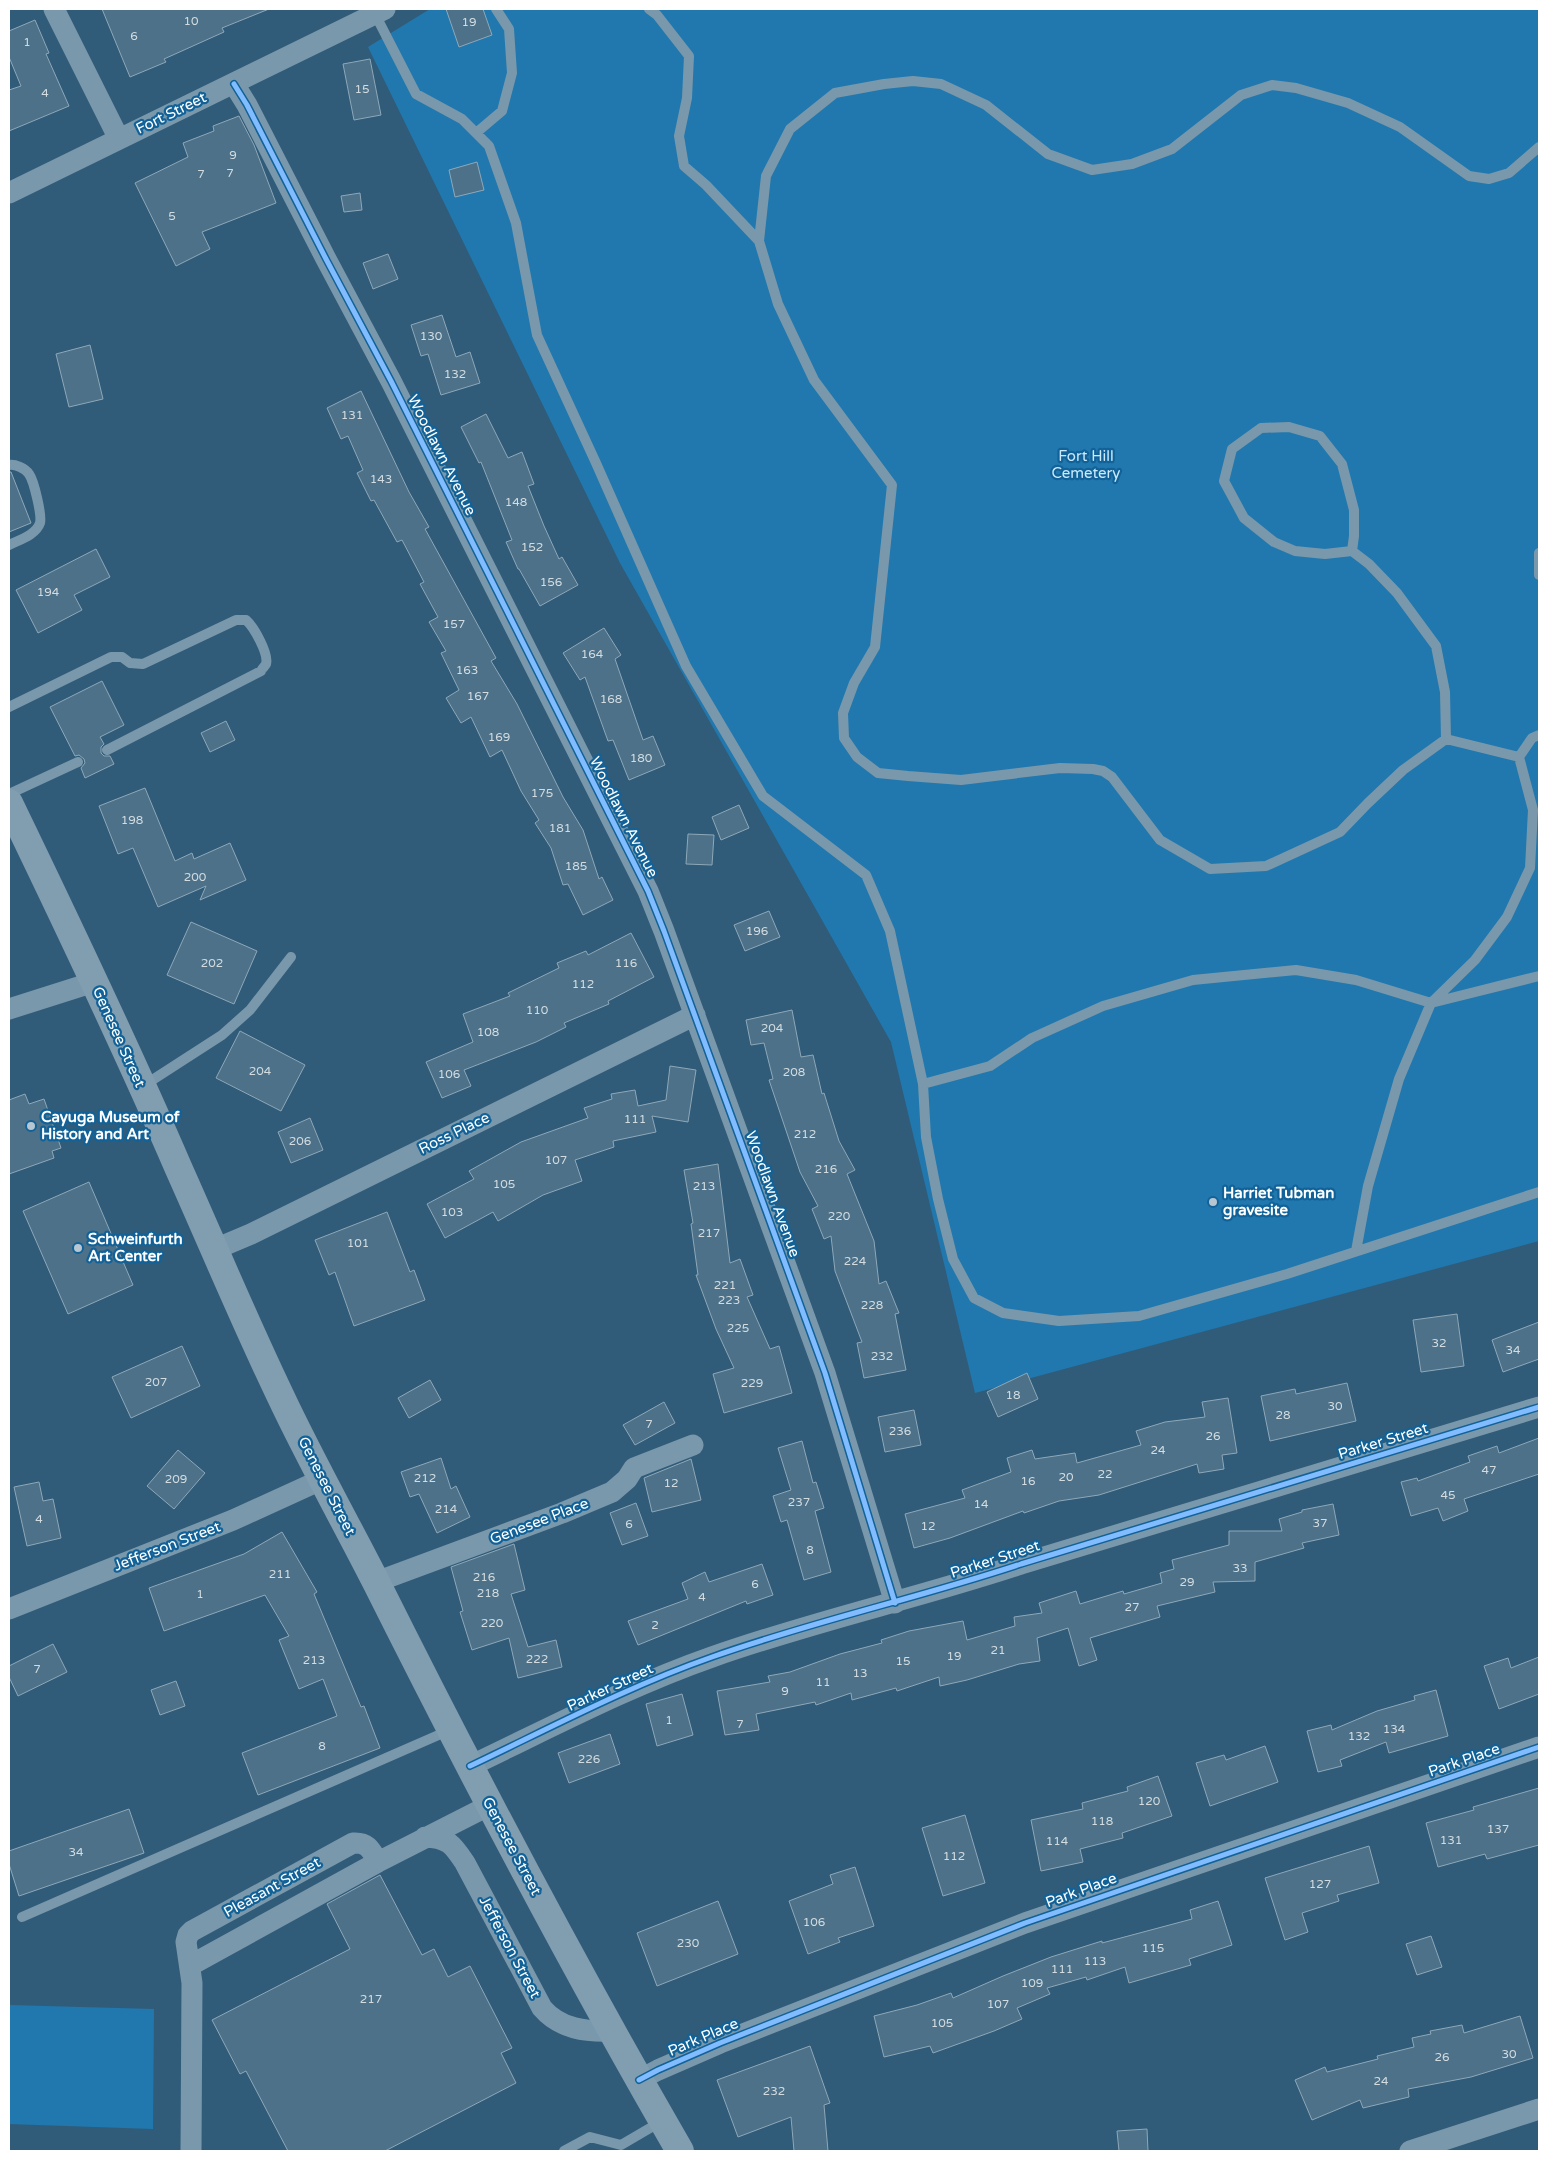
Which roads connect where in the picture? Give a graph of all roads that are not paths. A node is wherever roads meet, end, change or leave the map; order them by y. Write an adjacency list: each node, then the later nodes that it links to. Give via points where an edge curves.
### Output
1 (54, 9): 7 (street)
2 (496, 9): 6 (lane, via 509,29 512,73 502,111)
3 (649, 9): 10 (lane, via 657,14 688,56 687,98 679,136 684,166)
4 (380, 12): 5 (street, Fort Street); 6 (lane, via 416,94 462,119)
5 (234, 84): 7 (street, Fort Street); 29 (street, Woodlawn Avenue, via 391,381 648,891)
6 (476, 133): 30 (lane, via 489,146 516,222 537,335 686,666 763,796 866,875 890,931)
7 (119, 139): 9 (street, Fort Street)
8 (1539, 147): 10 (lane, via 1509,173 1488,179 1469,176 1400,127 1348,103 1296,88 1272,86 1241,95 1172,149 1132,164 1092,170 1048,154 986,105 942,84 913,81 884,84 834,94 790,129 766,176)
9 (9, 193)
10 (758, 241): 18 (lane, via 778,304 814,380 892,485 875,647 854,683 843,713 844,738 857,757 878,772 961,780 1060,768 1103,771 1112,777 1160,840 1210,869 1266,866 1340,832 1403,770)
11 (9, 465): 12 (lane, via 15,464 29,474 40,510 40,523 32,533)
12 (9, 545)
13 (1352, 551): 13 (lane, via 1325,554 1295,551 1274,542 1244,518 1224,481 1232,449 1261,428 1288,427 1320,436 1342,464 1354,510); 18 (lane, via 1397,593 1436,646 1445,692)
14 (1539, 553): 15 (lane)
15 (1539, 575)
16 (9, 707): 19 (lane, via 111,657 143,664 236,620 246,620 252,626 266,656 266,665 261,671)
17 (1539, 735): 20 (lane, via 1532,738)
18 (1446, 740): 20 (lane)
19 (107, 750)
20 (1519, 757): 27 (lane, via 1533,810 1530,868 1507,916 1481,953)
21 (78, 762): 22 (lane)
22 (9, 794)
23 (9, 803): 26 (main road, Genesee Street)
24 (291, 957): 31 (lane, via 250,1010 222,1034)
25 (1539, 976): 27 (lane)
26 (94, 982): 28 (street); 31 (main road, Genesee Street)
27 (1431, 1003): 30 (lane, via 1356,980 1296,970 1193,980 1103,1006 1032,1038 990,1066); 34 (lane, via 1399,1078 1368,1186)
28 (9, 1009)
29 (695, 1015): 33 (street, Ross Place); 39 (street, Woodlawn Avenue, via 825,1373)
30 (922, 1084): 34 (lane, via 926,1137 953,1259 974,1298 1004,1313 1059,1321 1139,1316)
31 (142, 1086): 33 (main road, Genesee Street)
32 (1539, 1192): 34 (lane)
33 (213, 1250): 37 (main road, Genesee Street, via 281,1398)
34 (1356, 1251)
35 (1539, 1407): 39 (street, Parker Street)
36 (693, 1445): 38 (street, Genesee Place, via 634,1468 612,1492)
37 (323, 1479): 38 (main road, Genesee Street); 40 (street, Jefferson Street, via 233,1520)
38 (376, 1582): 41 (main road, Genesee Street)
39 (895, 1603): 43 (street, Parker Street, via 758,1642 677,1670)
40 (9, 1609)
41 (451, 1730): 43 (main road, Genesee Street); 47 (lane)
42 (1539, 1747): 50 (street, Park Place, via 1025,1923 720,2043)
43 (470, 1766): 44 (main road, Genesee Street)
44 (490, 1805): 45 (street, Pleasant Street); 49 (main road, Genesee Street)
45 (425, 1838): 46 (street, Pleasant Street); 49 (street, Jefferson Street, via 440,1838 453,1846 465,1863 550,2018 578,2029)
46 (378, 1862): 48 (street, Pleasant Street); 48 (street, Pleasant Street, via 368,1845 353,1843 192,1931 186,1942)
47 (22, 1917)
48 (191, 1965): 53 (street, Pleasant Street)
49 (612, 2031): 50 (main road, Genesee Street)
50 (639, 2080): 52 (main road, Genesee Street)
51 (1539, 2109): 56 (street)
52 (663, 2121): 54 (lane, via 621,2146 590,2138); 55 (main road, Genesee Street)
53 (191, 2151)
54 (564, 2151)
55 (680, 2151)
56 (1410, 2151)

